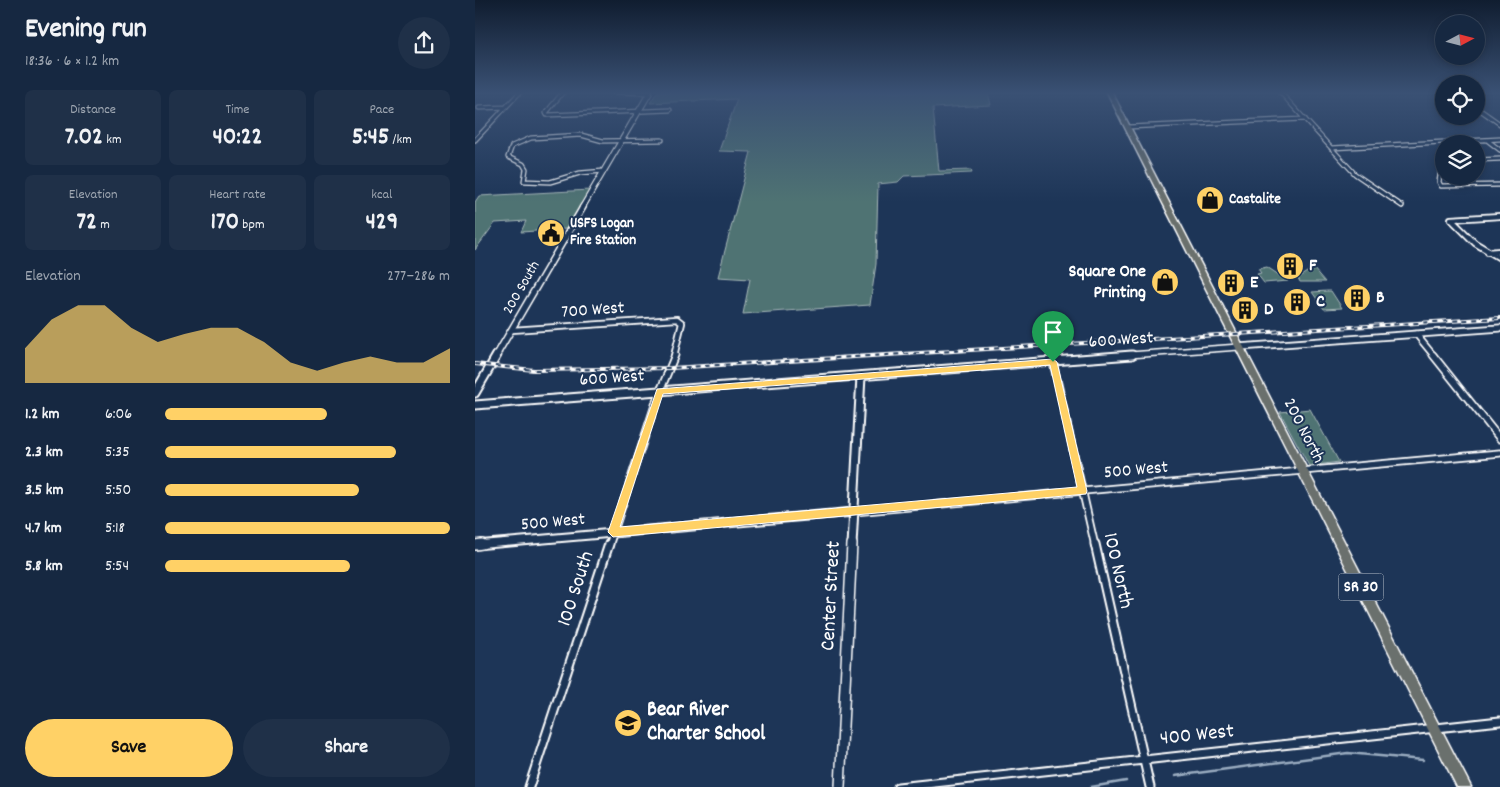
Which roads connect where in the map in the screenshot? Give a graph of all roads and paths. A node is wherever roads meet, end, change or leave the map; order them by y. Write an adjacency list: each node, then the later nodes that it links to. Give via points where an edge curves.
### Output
1 (628, 129): 9 (street, 200 South)
2 (1129, 129): 27 (highway, 200 North / SR 30)
3 (1314, 129): 11 (street)
4 (475, 130): 5 (street)
5 (485, 130): 8 (street)
6 (1486, 139): 7 (street); 11 (street); 12 (street)
7 (1500, 139)
8 (475, 140)
9 (622, 140): 10 (street); 15 (street, 200 South); 15 (street, via 603,141 581,135 531,138 517,142 509,151 508,157 526,169 524,181 550,182 580,173)
10 (662, 140)
11 (1331, 148): 18 (street, via 1355,174)
12 (1500, 150)
13 (1500, 159): 14 (street)
14 (1485, 160)
15 (604, 171): 25 (street, 200 South)
16 (1440, 185): 17 (street, via 1446,188)
17 (1500, 185)
18 (1403, 206)
19 (1500, 216): 21 (street, via 1451,219)
20 (1500, 251): 21 (street)
21 (1488, 252): 22 (street)
22 (1500, 258)
23 (677, 319): 25 (street, 700 West); 30 (street, 100 South, via 682,324 682,332)
24 (1500, 328): 26 (main road, 600 West)
25 (511, 330): 31 (street, 200 South)
26 (1416, 334): 27 (main road, 600 West); 33 (street)
27 (1239, 347): 28 (street, 600 West); 35 (highway, 200 North / SR 30)
28 (1053, 362): 29 (street, 600 West); 36 (street, 100 North)
29 (861, 376): 30 (street, 600 West); 37 (street, Center Street)
30 (660, 391): 32 (street, 600 West); 38 (street, 100 South)
31 (475, 393)
32 (475, 405)
33 (1500, 439)
34 (1500, 453): 35 (street, 500 West)
35 (1302, 471): 36 (street, 500 West); 41 (highway, 200 North / SR 30)
36 (1082, 491): 37 (street, 500 West); 42 (street, 100 North)
37 (854, 512): 38 (street, 500 West); 44 (street, Center Street)
38 (613, 532): 39 (street, 500 West); 43 (street, 100 South)
39 (475, 545)
40 (1500, 721): 41 (street, 400 West)
41 (1433, 728): 42 (street, 400 West); 47 (highway, 200 North / SR 30)
42 (1144, 760): 45 (street, 400 West); 46 (street, 100 North)
43 (529, 787)
44 (840, 787)
45 (898, 787)
46 (1150, 787)
47 (1464, 787)

